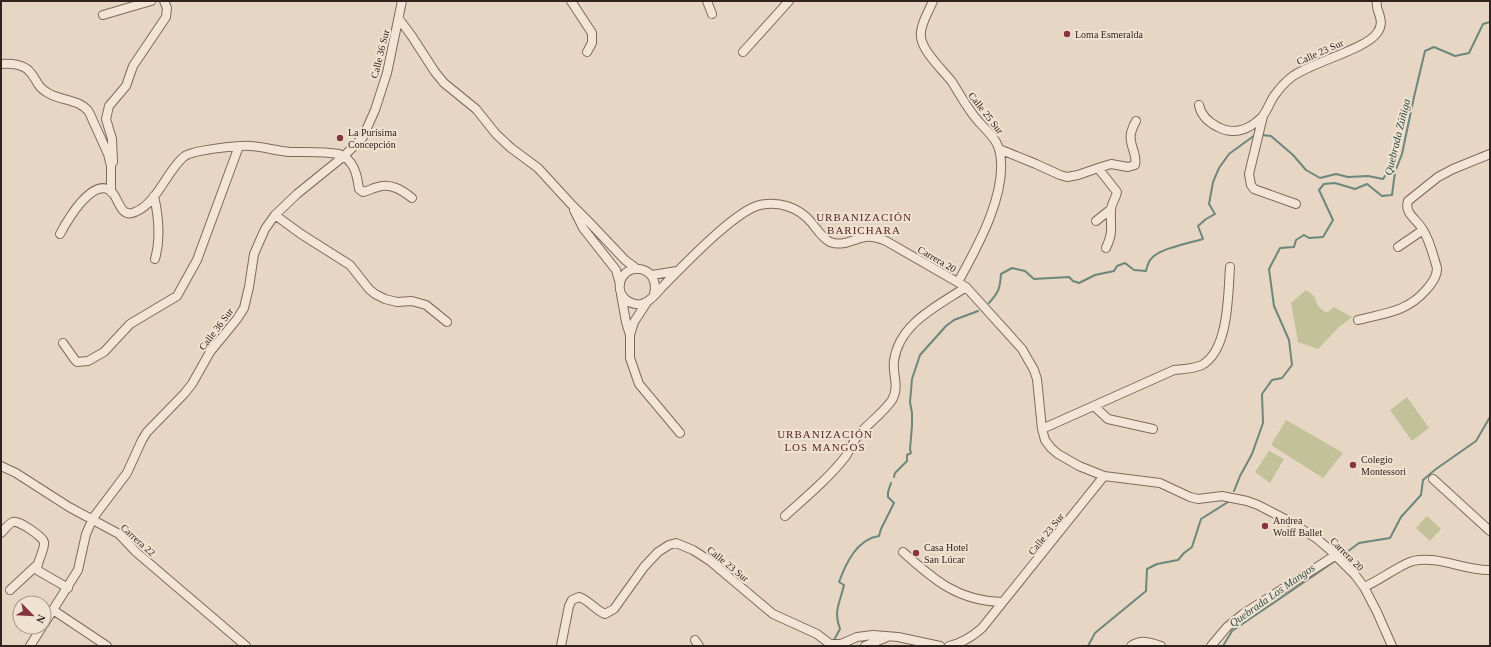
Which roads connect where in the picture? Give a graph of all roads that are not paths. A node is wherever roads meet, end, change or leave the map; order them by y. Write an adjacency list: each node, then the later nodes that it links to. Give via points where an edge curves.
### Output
1 (151, 1): 10 (street)
2 (164, 1): 22 (street, via 167,8 166,17 133,66 126,86 109,106 106,119 112,139)
3 (402, 1): 11 (street, Calle 36 Sur)
4 (571, 1): 12 (street, via 592,33 592,43)
5 (707, 1): 9 (street)
6 (789, 1): 13 (street)
7 (933, 1): 19 (street, Calle 25 Sur, via 920,32 921,40)
8 (1377, 1): 16 (street, Calle 23 Sur, via 1381,19 1378,33 1350,50 1292,76 1274,95)
9 (712, 14)
10 (103, 15)
11 (399, 19): 21 (street, Calle 36 Sur, via 387,72 369,125 363,137); 27 (street, via 444,83 476,109 511,148 538,168)
12 (587, 52)
13 (743, 52)
14 (1, 64): 22 (street, via 25,68 38,87 85,106 108,154)
15 (1199, 105): 16 (street, Calle 23 Sur, via 1206,119 1226,131 1242,130)
16 (1263, 116): 28 (street, via 1249,174 1251,185 1254,189)
17 (1136, 121): 23 (street, via 1130,134 1135,165 1128,167 1111,164)
18 (239, 146): 21 (street); 25 (street, via 186,155); 50 (street, via 197,260 177,296 130,324 104,352 88,361 77,362)
19 (999, 149): 23 (street, via 1067,177 1078,176); 41 (street, Calle 25 Sur, via 999,184 994,204 979,244)
20 (1490, 154): 32 (street, via 1438,177 1408,201 1408,212)
21 (344, 156): 26 (street, via 357,174 359,190 369,191 387,185 403,191); 30 (street, Calle 36 Sur)
22 (111, 166): 24 (street)
23 (1098, 168): 29 (street, via 1117,190)
24 (112, 192): 25 (street, via 122,210 130,214 142,208); 33 (street, via 106,188 100,189 86,197)
25 (154, 196): 36 (street, via 159,217 159,247)
26 (412, 198)
27 (571, 204): 38 (street, via 625,260); 42 (street, via 583,228 616,270)
28 (1296, 204)
29 (1111, 209): 31 (street); 35 (street, via 1111,236)
30 (275, 215): 48 (street, via 350,265 375,294 397,302 412,301 426,305); 59 (street, Calle 36 Sur, via 259,240 244,308 210,352 192,384 147,432 127,473)
31 (1096, 221)
32 (1423, 230): 34 (street); 47 (street, via 1437,268 1435,280 1406,308)
33 (60, 234)
34 (1398, 246)
35 (1106, 248)
36 (155, 259)
37 (1230, 267): 51 (street, via 1223,335 1210,358 1196,368 1174,370)
38 (637, 269): 40 (street); 42 (street, via 626,273)
39 (677, 271): 40 (street); 41 (street, Carrera 20, via 746,210 759,205 774,204 799,211 830,242 842,244 865,237 879,238); 45 (street, Carrera 20)
40 (652, 275): 45 (street, via 656,288)
41 (958, 282): 43 (street, Carrera 20)
42 (620, 284): 44 (street)
43 (966, 287): 52 (street, Carrera 20, via 1030,361 1037,379); 58 (street, via 918,320 905,333 894,360 896,389 892,400 858,436 846,455 817,488)
44 (621, 294): 46 (street, via 632,304 640,305); 49 (street)
45 (654, 294): 46 (street)
46 (647, 302): 49 (street, via 634,322)
47 (1358, 320)
48 (447, 322)
49 (630, 335): 54 (street, via 630,358 639,384)
50 (63, 343)
51 (1094, 406): 52 (street); 53 (street, via 1108,419)
52 (1042, 429): 56 (street, Carrera 20, via 1045,440 1058,454)
53 (1152, 429)
54 (680, 433)
55 (2, 467): 59 (street, Carrera 22, via 69,507)
56 (1104, 476): 63 (street, Carrera 20, via 1160,483 1198,499 1222,496 1247,501 1302,529); 69 (street, Calle 23 Sur)
57 (1433, 479): 60 (street)
58 (785, 516)
59 (93, 518): 67 (street, Calle 36 Sur, via 86,534 78,570); 76 (street, Carrera 22, via 119,534 136,552)
60 (1490, 532)
61 (1, 533): 64 (street, via 15,522 26,526 43,540)
62 (903, 552): 69 (street, via 934,579 960,595)
63 (1336, 555): 66 (street, Carrera 20); 83 (street, via 1243,614)
64 (37, 565): 67 (street, via 39,572); 68 (street)
65 (1490, 570): 66 (street, via 1434,561 1413,561)
66 (1364, 587): 84 (street, Carrera 20)
67 (68, 588): 70 (street, Calle 36 Sur)
68 (10, 590)
69 (1002, 602): 80 (street, Calle 23 Sur, via 973,636 960,644)
70 (54, 610): 71 (street, Calle 36 Sur); 75 (street)
71 (52, 613)
72 (37, 635): 74 (street)
73 (892, 636): 77 (street, Calle 23 Sur, via 863,636 841,644 830,644 817,634 773,614 710,561 676,543 658,552 644,567 614,610 605,614 585,599 579,597 572,600 568,606); 78 (street); 79 (street, Calle 23 Sur)
74 (30, 646)
75 (107, 646)
76 (246, 646)
77 (561, 646)
78 (865, 646)
79 (940, 646)
80 (949, 646)
81 (1131, 646): 82 (street, via 1147,642)
82 (1161, 646)
83 (1210, 646)
84 (1392, 646)

